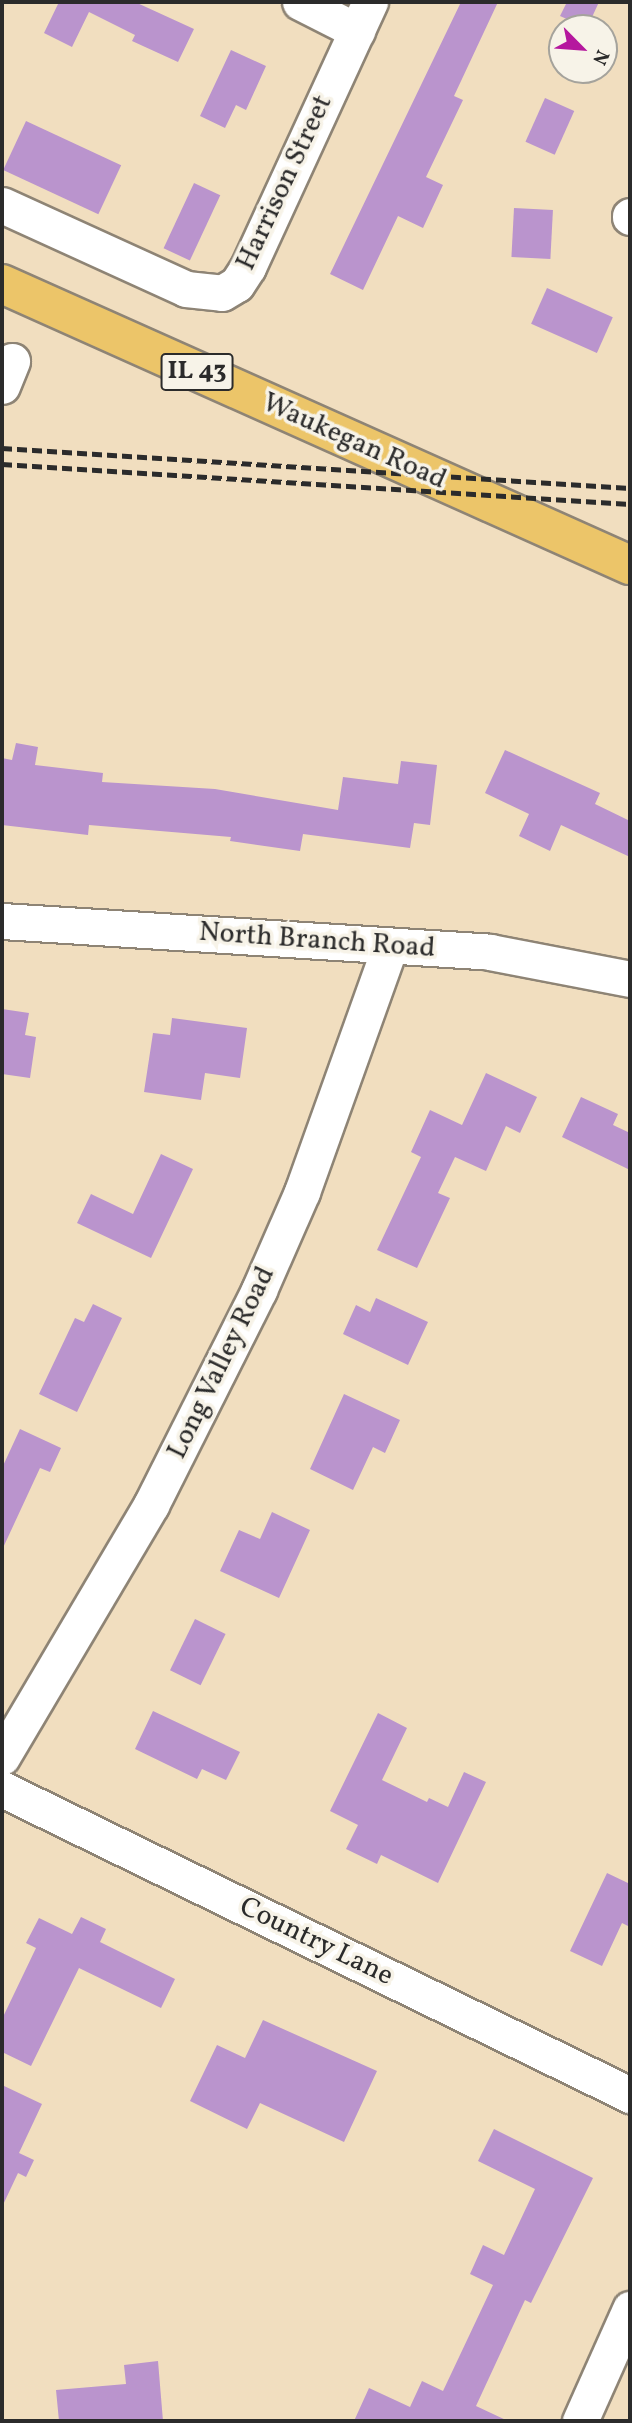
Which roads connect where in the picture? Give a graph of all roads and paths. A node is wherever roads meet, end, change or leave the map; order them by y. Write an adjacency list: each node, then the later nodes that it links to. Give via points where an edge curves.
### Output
1 (300, 2): 2 (street)
2 (364, 16): 3 (street, Harrison Street, via 247,267 237,284 222,293 186,289)
3 (2, 205)
4 (2, 284): 5 (main road, Waukegan Road / IL 43)
5 (630, 565)
6 (2, 920): 7 (street, North Branch Road)
7 (390, 946): 8 (street, North Branch Road, via 490,952); 9 (street, Long Valley Road, via 302,1192 260,1290 151,1505)
8 (630, 979)
9 (2, 1757)
10 (2, 1789): 11 (street, Country Lane)
11 (630, 2095)
12 (630, 2309): 13 (street)
13 (579, 2421)

